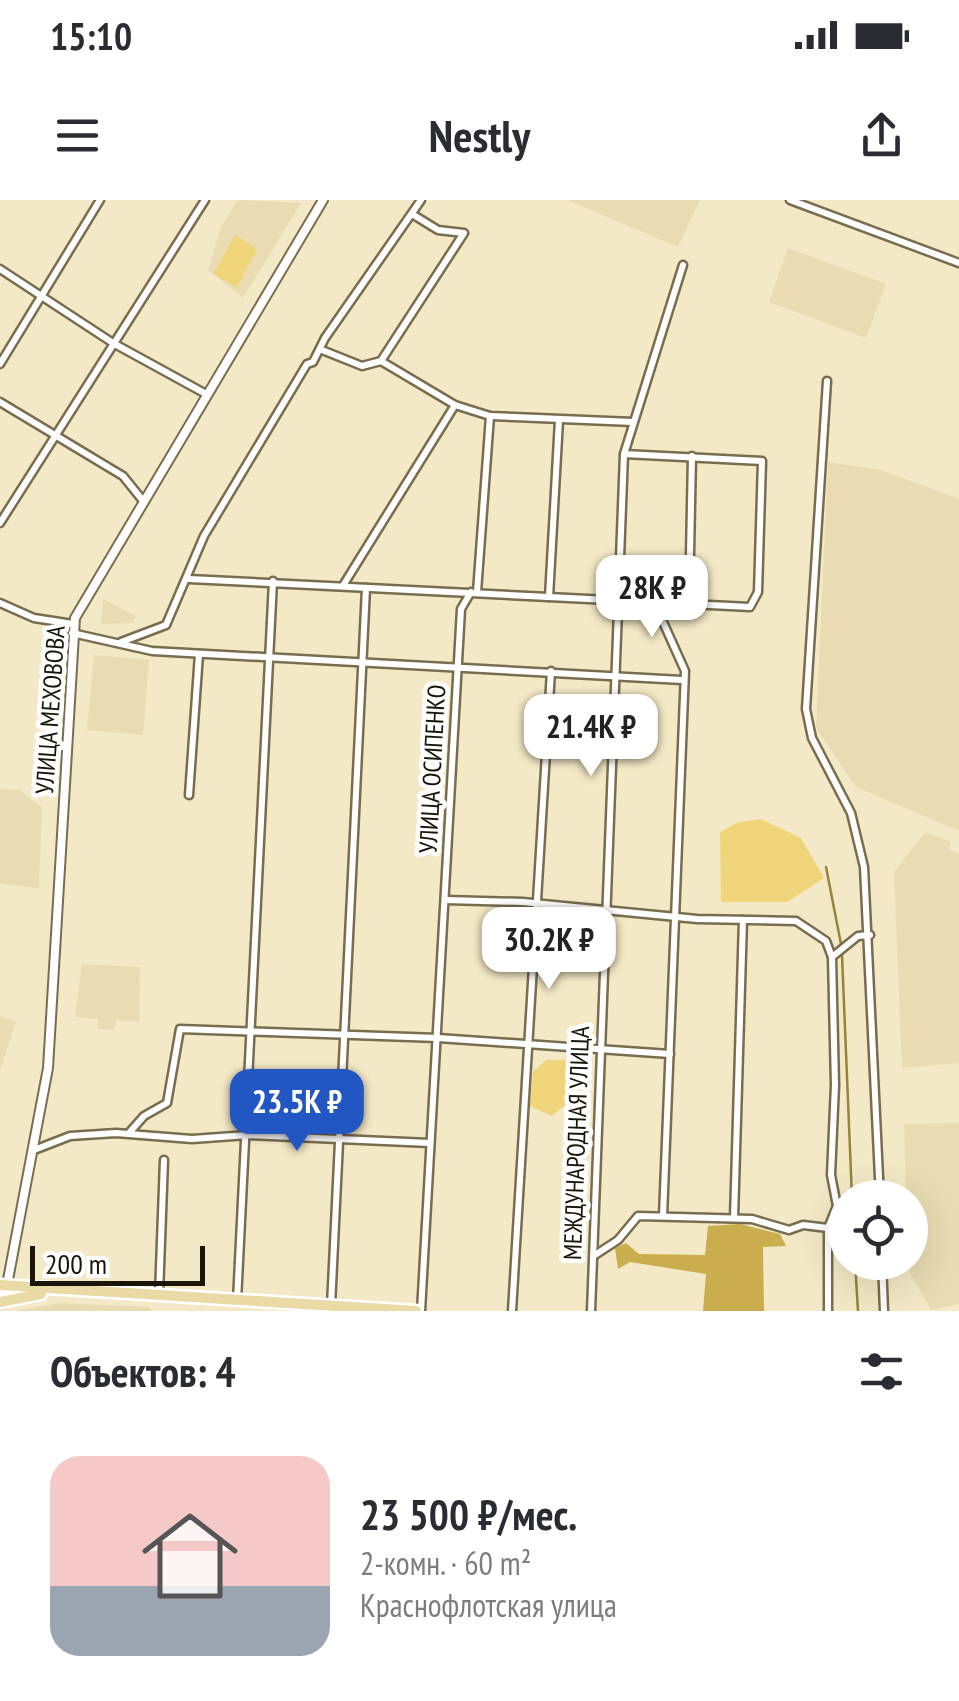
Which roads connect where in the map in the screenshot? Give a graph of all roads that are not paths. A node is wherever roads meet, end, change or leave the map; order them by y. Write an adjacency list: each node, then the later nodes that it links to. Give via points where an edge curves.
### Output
1 (100, 200): 10 (street)
2 (205, 200): 11 (street)
3 (322, 200): 16 (street, УЛИЦА МЕХОВОВА)
4 (421, 200): 6 (street)
5 (790, 200): 7 (street)
6 (412, 214): 12 (street); 13 (street, via 438,230 464,233)
7 (959, 263)
8 (684, 266): 21 (street, МЕЖДУНАРОДНАЯ УЛИЦА)
9 (0, 269): 10 (street)
10 (41, 295): 11 (street); 14 (street)
11 (113, 343): 16 (street); 22 (street)
12 (322, 350): 13 (street, via 362,366); 27 (street, via 307,364 204,536)
13 (381, 361): 18 (street)
14 (0, 364)
15 (827, 380): 52 (street, via 806,709 812,738 851,813)
16 (206, 394): 25 (street, УЛИЦА МЕХОВОВА)
17 (0, 402): 22 (street)
18 (455, 405): 19 (street); 29 (street)
19 (490, 416): 20 (street); 31 (street, УЛИЦА ОСИПЕНКО)
20 (559, 420): 21 (street); 32 (street)
21 (633, 422): 23 (street, МЕЖДУНАРОДНАЯ УЛИЦА)
22 (58, 434): 25 (street, via 123,476); 26 (street)
23 (624, 454): 24 (street); 33 (street, МЕЖДУНАРОДНАЯ УЛИЦА)
24 (692, 456): 36 (street); 36 (street, via 762,462 754,603 743,610)
25 (144, 502): 37 (street, УЛИЦА МЕХОВОВА)
26 (0, 523)
27 (188, 578): 28 (street); 38 (street, via 166,625)
28 (272, 581): 29 (street); 40 (street)
29 (344, 584): 30 (street)
30 (366, 588): 31 (street); 41 (street)
31 (474, 592): 32 (street); 42 (street, УЛИЦА ОСИПЕНКО, via 462,608)
32 (549, 596): 33 (street)
33 (616, 598): 34 (street); 44 (street, МЕЖДУНАРОДНАЯ УЛИЦА)
34 (654, 601): 36 (street); 45 (street, via 683,664)
35 (0, 602): 37 (street)
36 (689, 604)
37 (72, 628): 38 (street); 64 (street, УЛИЦА МЕХОВОВА, via 51,1032)
38 (120, 642): 39 (street)
39 (199, 654): 40 (street); 46 (street)
40 (268, 657): 41 (street); 54 (street)
41 (364, 662): 42 (street); 55 (street)
42 (458, 668): 43 (street); 47 (street, УЛИЦА ОСИПЕНКО)
43 (551, 672): 44 (street); 48 (street)
44 (612, 675): 45 (street); 49 (street, МЕЖДУНАРОДНАЯ УЛИЦА)
45 (682, 680): 50 (street)
46 (190, 795)
47 (444, 900): 48 (street); 56 (street, УЛИЦА ОСИПЕНКО)
48 (535, 904): 49 (street); 57 (street)
49 (604, 910): 50 (street); 58 (street, МЕЖДУНАРОДНАЯ УЛИЦА)
50 (674, 917): 51 (street); 59 (street)
51 (743, 920): 53 (street, via 796,921 826,941); 69 (street)
52 (870, 935): 53 (street, via 858,936); 67 (street)
53 (832, 957): 66 (street)
54 (253, 1031): 55 (street); 60 (street, via 180,1029 167,1103); 61 (street)
55 (342, 1035): 56 (street); 62 (street)
56 (438, 1038): 57 (street); 63 (street, УЛИЦА ОСИПЕНКО)
57 (528, 1045): 58 (street); 81 (street)
58 (598, 1052): 59 (street); 71 (street, МЕЖДУНАРОДНАЯ УЛИЦА)
59 (670, 1054): 68 (street)
60 (129, 1133): 61 (street); 64 (street, via 70,1136)
61 (248, 1135): 62 (street); 78 (street)
62 (337, 1138): 63 (street); 79 (street)
63 (430, 1142): 80 (street, УЛИЦА ОСИПЕНКО)
64 (34, 1150): 74 (street, УЛИЦА МЕХОВОВА)
65 (164, 1160): 76 (street)
66 (831, 1180)
67 (879, 1180)
68 (663, 1216): 69 (street); 71 (street, via 638,1216)
69 (734, 1218): 70 (street, via 789,1230)
70 (828, 1228)
71 (594, 1256): 82 (street, МЕЖДУНАРОДНАЯ УЛИЦА)
72 (828, 1280): 83 (street)
73 (883, 1280): 84 (street)
74 (3, 1285): 75 (main road); 77 (street)
75 (92, 1292): 76 (main road); 77 (main road)
76 (159, 1296): 78 (main road)
77 (0, 1299)
78 (237, 1302): 79 (main road)
79 (330, 1307): 80 (main road)
80 (418, 1311)
81 (512, 1311)
82 (591, 1311)
83 (828, 1311)
84 (884, 1311)

